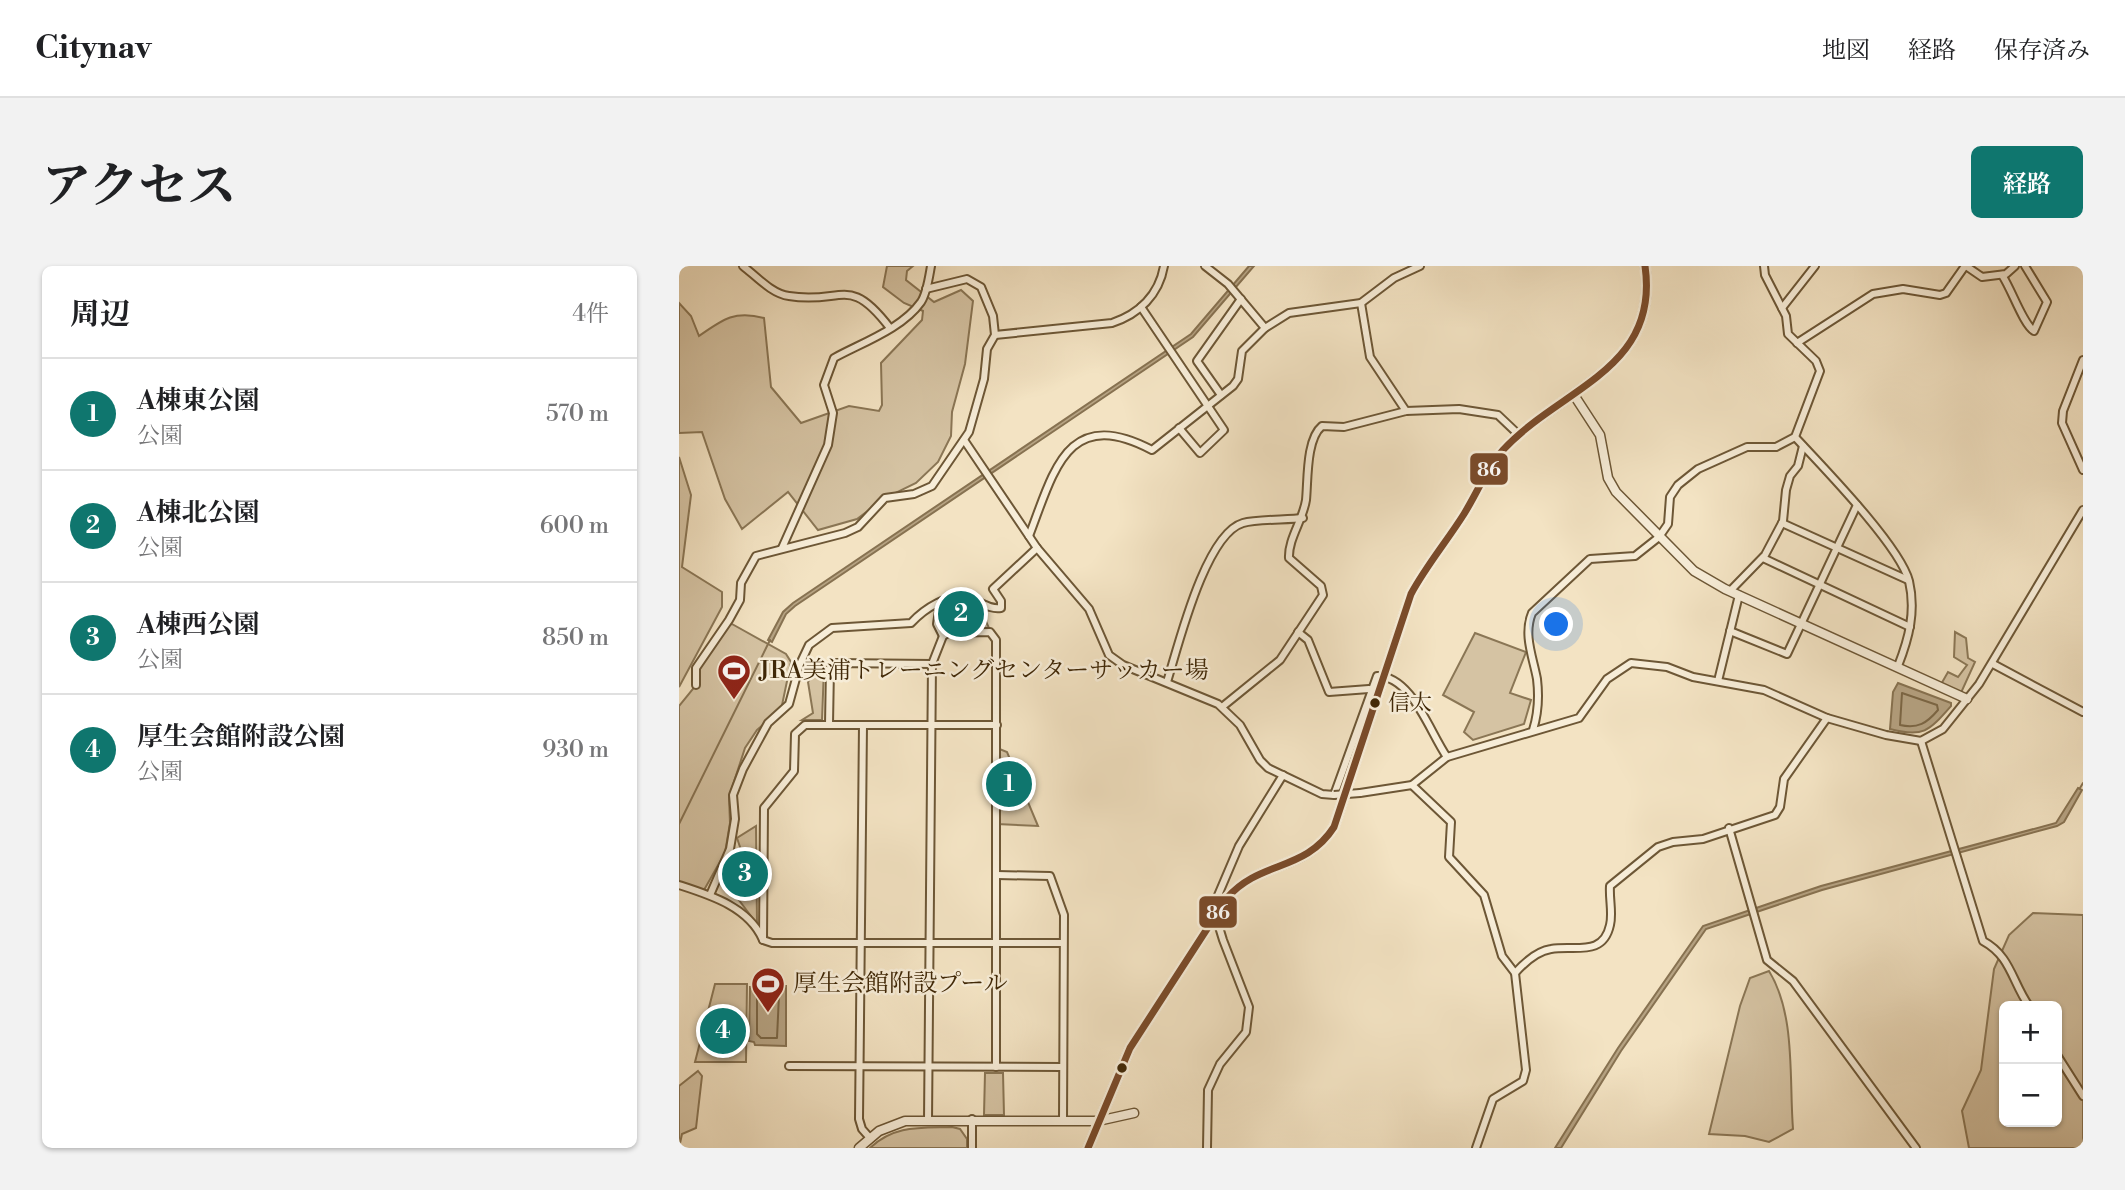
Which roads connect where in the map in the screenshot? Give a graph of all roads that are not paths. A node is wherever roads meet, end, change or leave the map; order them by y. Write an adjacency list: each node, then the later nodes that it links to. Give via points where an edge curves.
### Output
1 (743, 266): 18 (street, via 788,296 856,295 871,304)
2 (931, 266): 13 (street)
3 (1164, 266): 16 (street, via 1154,294)
4 (1205, 266): 14 (street)
5 (1420, 266): 15 (street, via 1394,278)
6 (1645, 266): 24 (street, via 1647,297 1640,328 1596,380)
7 (1764, 266): 17 (street)
8 (1815, 266): 17 (street)
9 (1965, 266): 12 (street, via 1982,277); 21 (street, via 1947,293 1903,289 1873,294)
10 (2015, 266): 12 (street)
11 (2025, 266): 12 (street, via 2047,302 2034,331 2025,325 2017,299)
12 (2002, 275)
13 (926, 289): 18 (street, via 921,302); 20 (street, via 967,279 981,287)
14 (1241, 299): 19 (street); 23 (street, via 1197,361)
15 (1361, 303): 19 (street, via 1289,313); 26 (street, via 1370,357)
16 (1141, 307): 20 (street, via 1112,323); 25 (street)
17 (1782, 308): 21 (street, via 1788,334)
18 (890, 328): 39 (street, via 834,358 824,385 833,413 828,445)
19 (1265, 328): 23 (street, via 1242,351 1238,379)
20 (995, 335): 30 (street, via 987,349 984,379)
21 (1797, 343): 29 (street, via 1820,371)
22 (2083, 360): 32 (street, via 2061,423)
23 (1221, 395): 25 (street)
24 (1574, 395): 28 (street); 38 (street, via 1600,435 1612,485)
25 (1206, 406): 27 (street); 27 (street, via 1224,430 1201,453)
26 (1406, 411): 28 (street, via 1459,409 1498,415); 35 (street, via 1318,429)
27 (1179, 428): 37 (street, via 1152,450 1127,436 1107,434 1081,441 1050,477)
28 (1518, 435): 56 (street, via 1501,452 1421,575)
29 (1795, 437): 31 (street); 38 (street, via 1776,447 1747,447 1698,469 1670,497 1668,524)
30 (964, 440): 37 (street); 39 (street, via 932,486 885,498 858,527 845,533)
31 (1803, 446): 33 (street); 36 (street, via 1786,490)
32 (2083, 470)
33 (1857, 505): 41 (street); 43 (street)
34 (2083, 510): 54 (street)
35 (1303, 518): 51 (street, via 1289,558 1324,591); 58 (street, via 1241,524 1220,545 1200,580)
36 (1782, 523): 41 (street); 42 (street)
37 (1028, 536): 40 (street)
38 (1659, 537): 45 (street, via 1694,571); 69 (street, via 1635,556 1590,559 1532,613 1527,625 1537,681)
39 (782, 548): 59 (street, via 756,556 748,567 730,620 696,668)
40 (1037, 548): 47 (street, via 993,589 1000,608 994,610 968,597); 58 (street, via 1089,609 1109,655)
41 (1837, 548): 43 (street); 44 (street)
42 (1763, 558): 44 (street); 45 (street)
43 (1908, 580): 49 (street)
44 (1819, 584): 48 (street); 49 (street)
45 (1730, 591): 46 (street)
46 (1739, 595): 48 (street); 50 (street)
47 (940, 604): 52 (street, via 937,624); 78 (street, via 926,607 911,623 832,628 809,645 789,704 768,723 743,769 733,795 730,849)
48 (1802, 622): 50 (street, via 1787,654); 55 (street)
49 (1910, 627): 55 (street)
50 (1730, 631): 57 (street)
51 (1298, 632): 60 (street, via 1308,640 1329,692); 62 (street, via 1280,660)
52 (943, 636): 53 (street); 68 (street, via 990,632 996,640)
53 (932, 664): 65 (street, via 835,663 830,668); 66 (street)
54 (1993, 664): 61 (street); 63 (street)
55 (1898, 666): 61 (street)
56 (1386, 676): 60 (street, via 1377,676); 71 (street, via 1407,691); 79 (street, via 1341,812 1327,839 1305,857 1248,879 1227,898)
57 (1718, 681): 64 (street, via 1764,690); 69 (street, via 1632,663 1607,679 1579,718)
58 (1167, 682): 62 (street)
59 (696, 685)
60 (1369, 690): 74 (street)
61 (1967, 699): 70 (street, via 1943,729)
62 (1222, 707): 72 (street, via 1240,725 1259,761)
63 (2083, 712)
64 (1827, 718): 70 (street); 75 (street, via 1784,779 1775,815)
65 (829, 724): 67 (street); 80 (street, via 805,725 795,734 794,771 764,808)
66 (929, 724): 67 (street); 68 (street); 82 (street)
67 (863, 725): 81 (street)
68 (997, 725): 76 (street)
69 (1533, 730): 71 (street)
70 (1921, 741): 86 (street, via 1983,941 2009,963)
71 (1447, 757): 73 (street)
72 (1283, 775): 74 (street); 79 (street, via 1239,846 1216,900)
73 (1412, 785): 74 (street, bridge); 85 (street, via 1451,822 1449,857 1484,895 1502,956)
74 (1334, 795)
75 (1729, 828): 85 (street, via 1703,839 1673,842 1642,858 1610,886 1611,922 1606,938 1584,949 1550,949); 105 (street, via 1767,960 1793,981)
76 (997, 875): 83 (street); 84 (street, via 1050,876 1064,915)
77 (679, 885): 78 (street)
78 (710, 895): 80 (street, via 730,905 759,930)
79 (1216, 917): 98 (street, via 1130,1048); 103 (street, via 1249,1007 1246,1032 1220,1064 1208,1090)
80 (763, 940): 81 (street)
81 (862, 942): 82 (street); 88 (street)
82 (930, 942): 83 (street); 90 (street)
83 (996, 942): 84 (street); 91 (street)
84 (1062, 943): 92 (street)
85 (1515, 973): 104 (street, via 1526,1070 1523,1081 1493,1099)
86 (2027, 1001)
87 (2062, 1063): 93 (street)
88 (860, 1065): 89 (street); 90 (street); 99 (street, via 859,1119)
89 (789, 1066)
90 (928, 1067): 91 (street); 96 (street)
91 (996, 1067): 92 (street)
92 (1063, 1067): 97 (street)
93 (2083, 1096)
94 (1134, 1113): 98 (street)
95 (972, 1119): 96 (street); 97 (street); 102 (street)
96 (928, 1121): 99 (street, via 893,1123)
97 (1063, 1121): 98 (street)
98 (1098, 1121): 100 (street)
99 (870, 1138): 101 (street)
100 (1089, 1147)
101 (859, 1148)
102 (972, 1148)
103 (1207, 1148)
104 (1476, 1148)
105 (1916, 1148)

